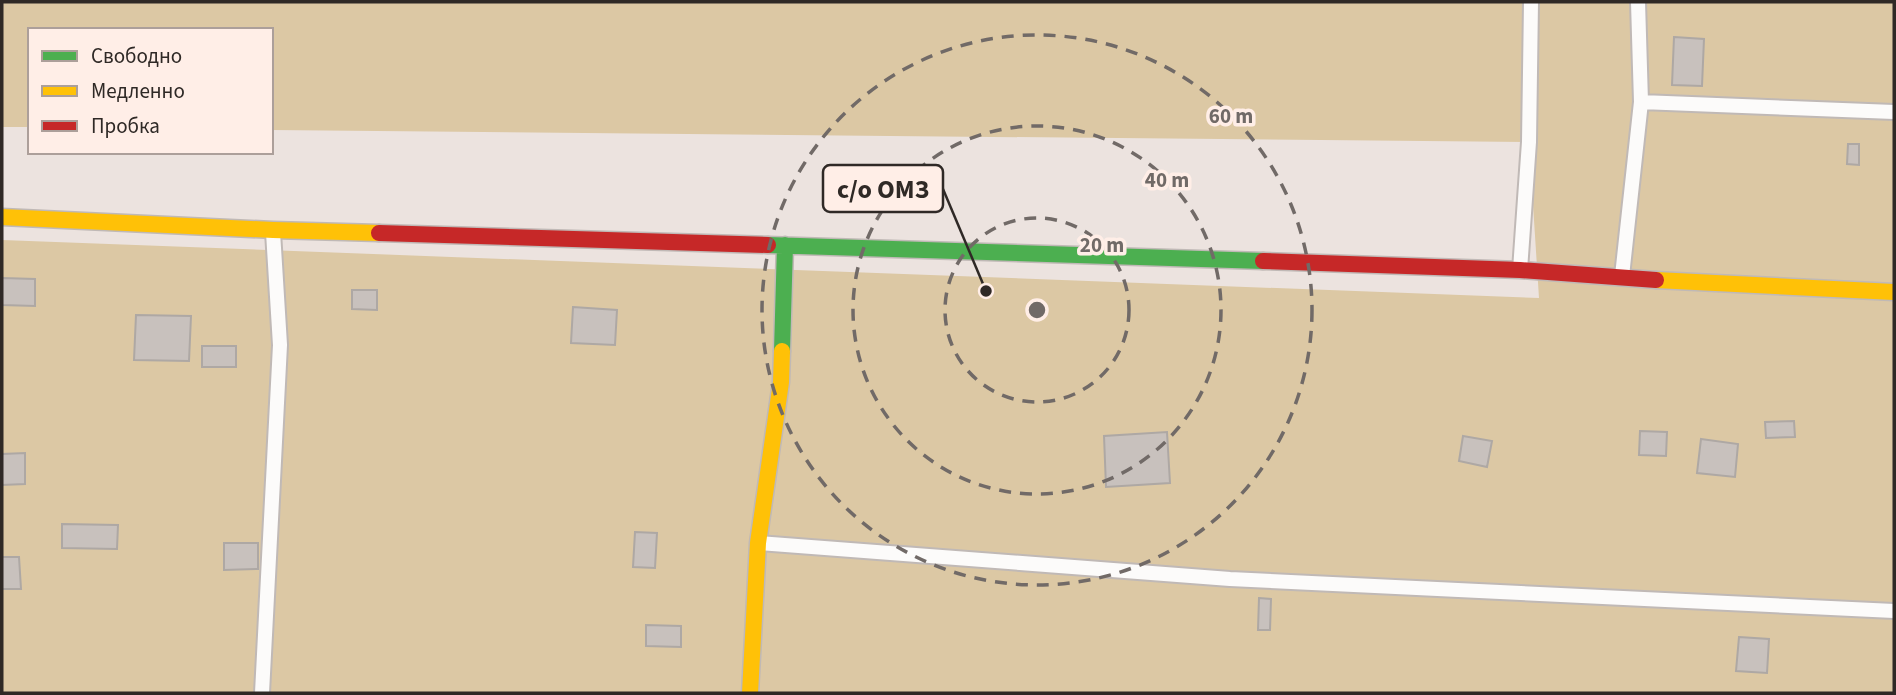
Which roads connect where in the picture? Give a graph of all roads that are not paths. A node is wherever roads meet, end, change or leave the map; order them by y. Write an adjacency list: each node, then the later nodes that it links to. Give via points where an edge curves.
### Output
1 (1531, 2): 8 (lane, via 1529,142)
2 (1638, 2): 3 (lane)
3 (1642, 102): 4 (lane); 9 (lane)
4 (1894, 112)
5 (2, 217): 6 (street)
6 (273, 230): 7 (street); 13 (lane, via 279,345)
7 (785, 245): 8 (street); 11 (street, via 781,382)
8 (1520, 270): 9 (street)
9 (1622, 278): 10 (street)
10 (1894, 292)
11 (758, 543): 12 (lane, via 1230,579); 14 (street)
12 (1894, 611)
13 (262, 693)
14 (750, 693)

